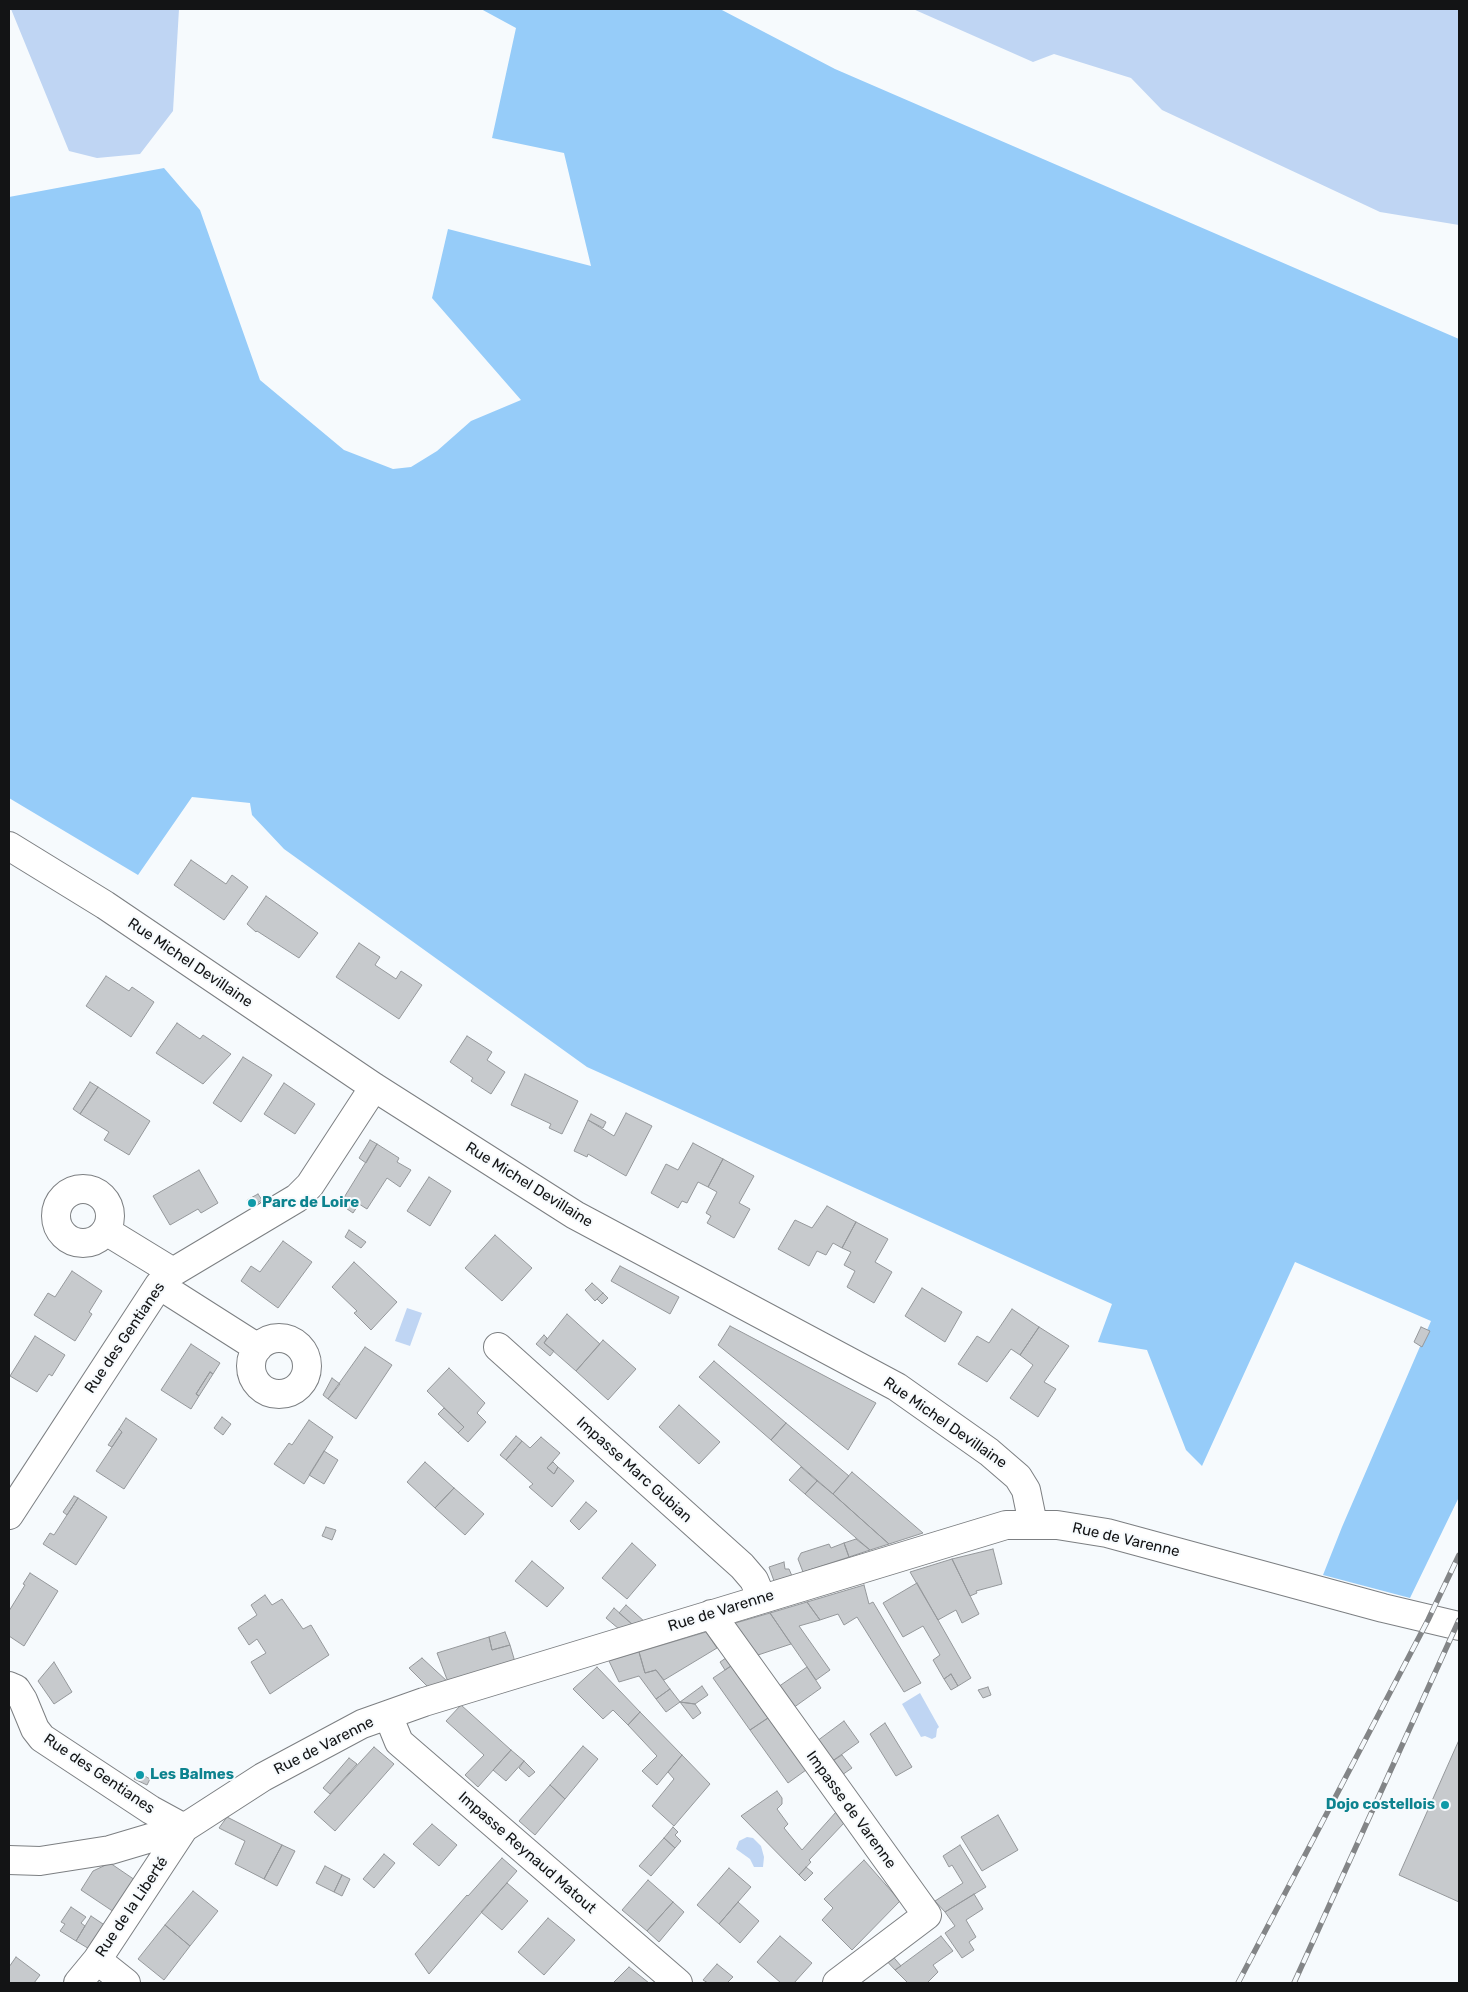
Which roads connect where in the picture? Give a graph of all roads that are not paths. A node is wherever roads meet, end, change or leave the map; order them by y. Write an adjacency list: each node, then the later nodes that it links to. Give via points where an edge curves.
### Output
1 (9, 846): 2 (street, Rue Michel Devillaine, via 113,910)
2 (374, 1088): 4 (street, Rue des Gentianes, via 298,1198); 8 (street, Rue Michel Devillaine, via 575,1215 897,1387 1018,1476 1026,1490)
3 (106, 1231): 4 (street)
4 (166, 1278): 6 (street); 7 (street, Rue des Gentianes)
5 (498, 1347): 9 (street, Impasse Marc Gubian, via 742,1566 754,1580)
6 (258, 1348)
7 (9, 1515)
8 (1033, 1524): 9 (street, Rue de Varenne, via 986,1530); 11 (street, Rue de Varenne, via 1081,1527 1108,1533)
9 (762, 1599): 10 (street, Rue de Varenne)
10 (711, 1614): 13 (street, Rue de Varenne); 20 (street, Impasse de Varenne, via 926,1915)
11 (1458, 1626)
12 (9, 1686): 14 (street, Rue des Gentianes, via 16,1689 23,1700 42,1738)
13 (388, 1715): 14 (street, Rue de Varenne, via 362,1724 263,1777); 19 (street, Impasse Reynaud Matout, via 399,1742)
14 (184, 1828): 15 (street, Rue de Varenne, via 110,1850 40,1861); 16 (street, Rue de la Liberté)
15 (9, 1860)
16 (97, 1960): 17 (street, Rue de la Liberté); 18 (street)
17 (78, 1983)
18 (126, 1983)
19 (678, 1983)
20 (837, 1983)

